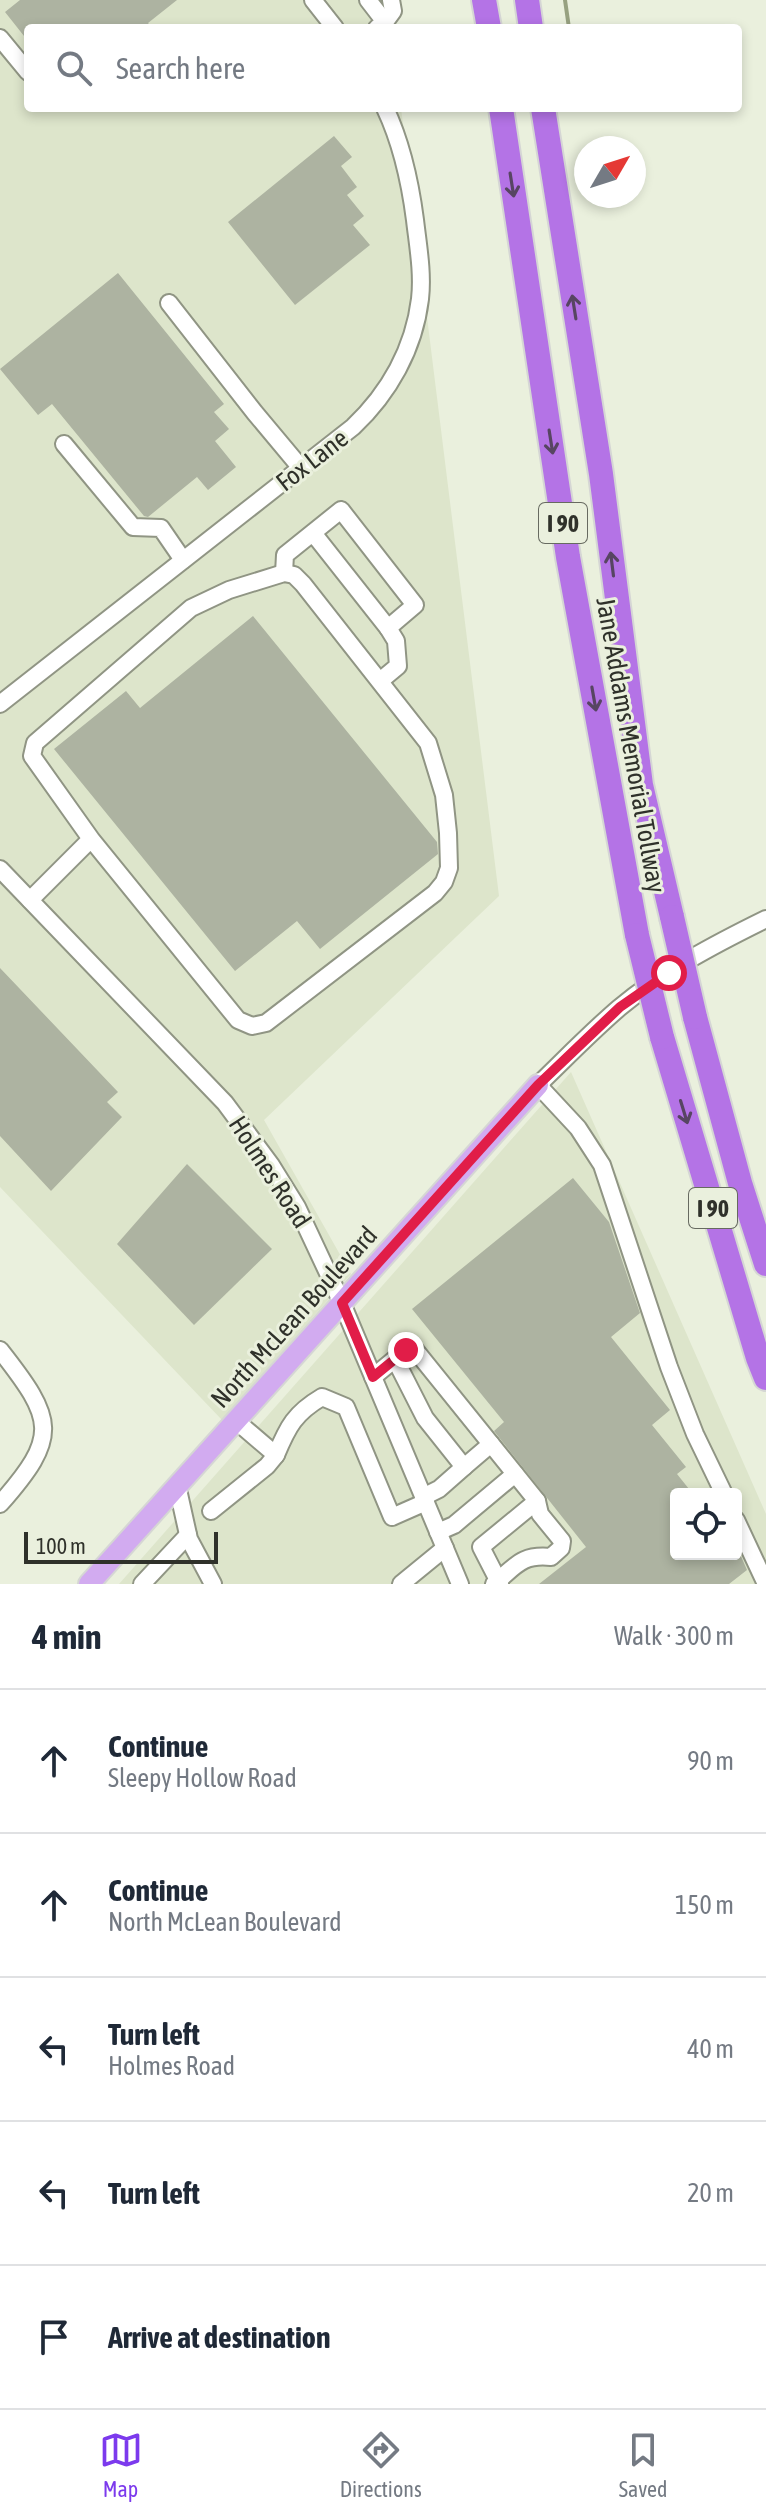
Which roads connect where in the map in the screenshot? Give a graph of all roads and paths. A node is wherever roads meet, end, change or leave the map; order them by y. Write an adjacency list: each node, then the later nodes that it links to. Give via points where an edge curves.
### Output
1 (313, 0): 6 (street)
2 (368, 0): 7 (street)
3 (391, 0): 8 (street, via 393,11)
4 (484, 0): 9 (highway)
5 (527, 0): 10 (highway)
6 (332, 24)
7 (380, 24)
8 (382, 24)
9 (488, 24)
10 (530, 24)
11 (0, 38): 12 (street)
12 (24, 67)
13 (387, 112): 18 (street, Fox Lane, via 411,193 420,267 418,313 403,361 389,385 353,427)
14 (502, 112): 35 (highway, Jane Addams Memorial Tollway / I 90, one-way to 35, bridge, via 568,557 637,935 662,1037)
15 (544, 112): 30 (highway, Jane Addams Memorial Tollway / I 90, one-way to 15, bridge, via 695,1017 641,785 601,474)
16 (169, 303): 18 (street)
17 (64, 444): 20 (street, via 133,527 161,528)
18 (301, 468): 20 (street, Fox Lane)
19 (313, 533): 21 (street, via 285,555); 22 (street); 22 (street, via 341,510 415,605)
20 (183, 560): 24 (street, Fox Lane)
21 (284, 573): 23 (street, via 303,584); 25 (street, via 191,608 35,743 32,756)
22 (388, 628): 23 (street, via 396,641 398,666)
23 (380, 681): 25 (street, via 428,743 437,765 449,868 435,893 266,1023 252,1026 238,1020)
24 (0, 704)
25 (91, 839): 27 (street)
26 (0, 869): 27 (street, Holmes Road)
27 (30, 900): 31 (street, Holmes Road, via 225,1103 297,1207)
28 (766, 919): 29 (street, via 725,939 620,1007)
29 (538, 1085): 31 (main road, North McLean Boulevard); 42 (street, via 578,1128 602,1165 669,1367)
30 (766, 1264)
31 (342, 1303): 34 (street, Holmes Road); 36 (main road, North McLean Boulevard)
32 (0, 1350): 45 (street, via 37,1403 44,1425 39,1454)
33 (395, 1359): 34 (street); 37 (street, via 411,1348 416,1351); 39 (street, via 425,1418)
34 (373, 1377): 43 (street, Holmes Road)
35 (766, 1378)
36 (235, 1420): 38 (street); 41 (main road, North McLean Boulevard)
37 (491, 1444): 39 (street); 40 (street)
38 (276, 1455): 43 (street, via 301,1409 322,1397 346,1407 392,1517); 46 (street)
39 (464, 1467): 43 (street)
40 (515, 1474): 44 (street); 47 (street, via 454,1525)
41 (177, 1485): 49 (street); 52 (main road, North McLean Boulevard)
42 (721, 1488)
43 (424, 1500): 47 (street, Holmes Road)
44 (537, 1501): 51 (street, via 481,1547); 51 (street, via 540,1514 562,1541 561,1548 551,1557 526,1558)
45 (0, 1504)
46 (211, 1511)
47 (438, 1532): 50 (street, Holmes Road)
48 (742, 1533): 57 (street)
49 (188, 1535): 53 (street); 54 (street)
50 (445, 1548): 55 (street); 56 (street, Holmes Road)
51 (497, 1583)
52 (89, 1584)
53 (142, 1584)
54 (213, 1584)
55 (401, 1584)
56 (460, 1584)
57 (766, 1584)

